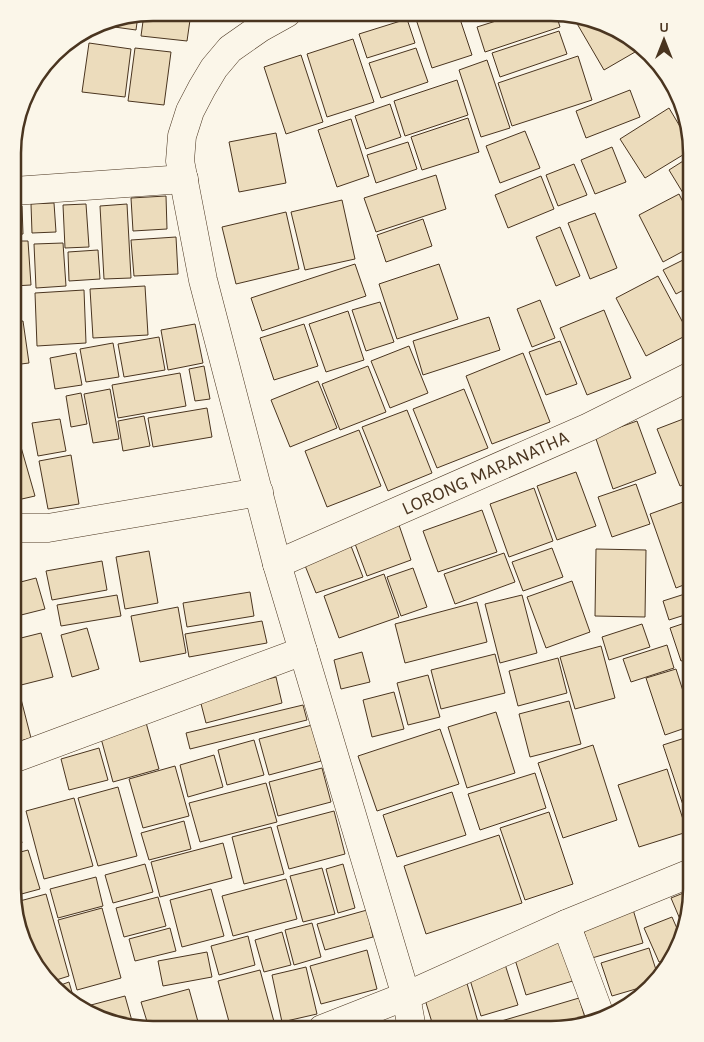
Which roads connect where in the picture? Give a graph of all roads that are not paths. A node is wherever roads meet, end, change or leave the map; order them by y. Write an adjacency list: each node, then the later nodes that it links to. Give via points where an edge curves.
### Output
1 (273, 21): 2 (street, via 230,49 202,88 182,136 180,161)
2 (184, 179): 3 (street); 5 (street, via 203,280)
3 (21, 191)
4 (683, 380): 7 (street, LORONG MARANATHA, via 588,427)
5 (259, 492): 6 (street, via 48,528); 7 (street)
6 (21, 528)
7 (277, 564): 8 (street)
8 (303, 652): 9 (street); 12 (street)
9 (21, 756)
10 (682, 877): 11 (street)
11 (566, 924): 12 (street); 13 (street)
12 (406, 996): 14 (street); 15 (street)
13 (599, 1012)
14 (342, 1021)
15 (411, 1021)

